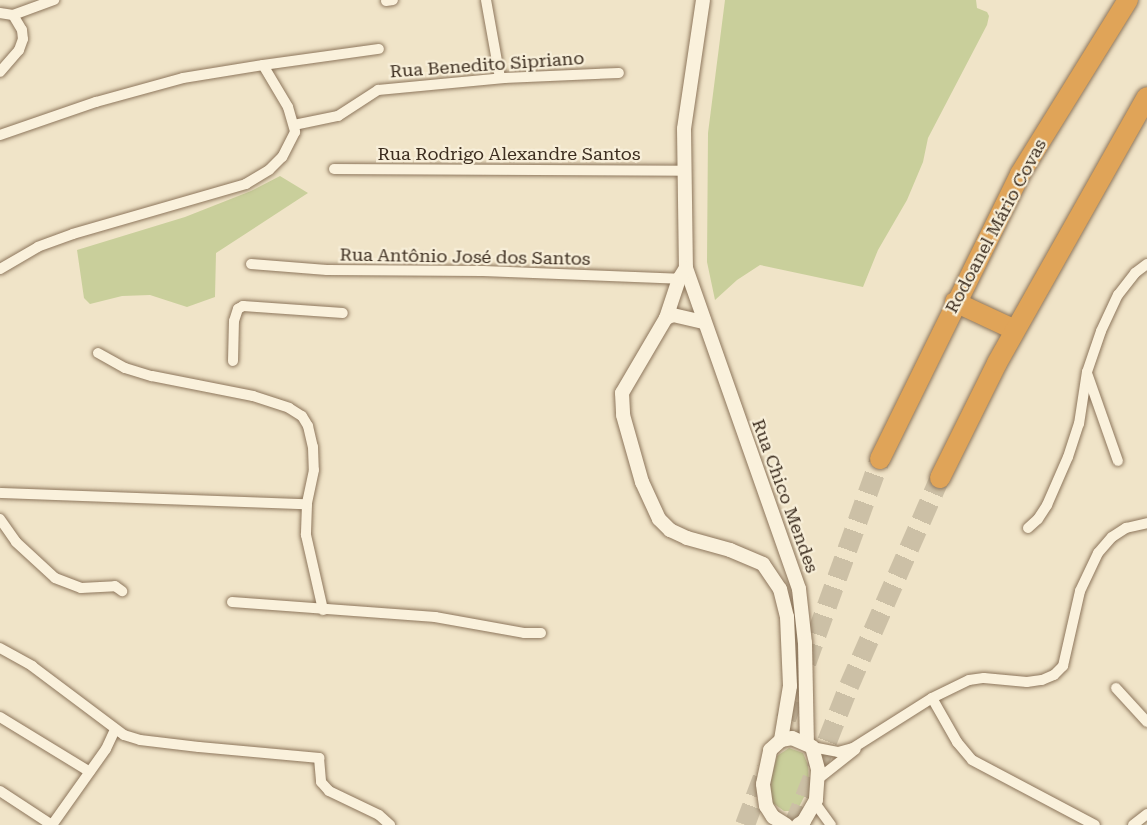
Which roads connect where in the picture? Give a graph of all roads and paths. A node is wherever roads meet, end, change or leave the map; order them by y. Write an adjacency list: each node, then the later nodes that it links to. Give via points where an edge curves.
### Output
1 (54, 0): 6 (street)
2 (486, 0): 11 (street)
3 (704, 0): 16 (street, Rua Chico Mendes, via 684,129)
4 (1128, 0): 21 (highway, Rodoanel Mário Covas, via 1020,174)
5 (0, 14): 6 (street)
6 (13, 15): 9 (street, via 23,39 19,50)
7 (379, 49): 8 (street)
8 (263, 65): 13 (street); 14 (street, via 183,78 85,105)
9 (0, 72)
10 (619, 73): 11 (street, Rua Benedito Sipriano)
11 (500, 78): 13 (street, Rua Benedito Sipriano, via 378,90 338,116)
12 (1147, 97): 25 (highway)
13 (294, 125): 19 (street, via 290,146 282,157 246,184 73,234 38,247)
14 (0, 135)
15 (334, 169): 16 (street, Rua Rodrigo Alexandre Santos)
16 (684, 171): 20 (street, Rua Chico Mendes)
17 (251, 264): 20 (street, Rua Antônio José dos Santos, via 327,270)
18 (1147, 264): 28 (street, via 1119,295)
19 (0, 269)
20 (682, 274): 23 (street, Rua Chico Mendes); 24 (street, Rua Chico Mendes, via 694,285)
21 (955, 302): 25 (highway); 29 (highway, Rodoanel Mário Covas)
22 (344, 314): 27 (street, via 243,306 234,321)
23 (666, 318): 24 (street, via 674,315); 47 (street, Rua Chico Mendes, via 622,393 623,415 642,482 659,519 687,538 763,564 780,589 787,617 790,686)
24 (704, 322): 49 (street, Rua Chico Mendes, via 799,589)
25 (1015, 330): 31 (highway)
26 (98, 353): 33 (street, via 125,368 253,396 302,416 313,447 314,470)
27 (233, 361)
28 (1087, 372): 30 (street); 36 (street, via 1079,424 1068,457 1047,506)
29 (880, 459)
30 (1118, 461)
31 (940, 478)
32 (0, 493): 33 (street)
33 (307, 504): 39 (street, via 306,535)
34 (0, 519): 37 (street, via 16,542 55,579 81,588 115,586)
35 (1147, 523): 43 (street, via 1126,528 1098,553 1080,591 1063,666 1054,675 1027,682 969,680)
36 (1028, 528)
37 (122, 591)
38 (232, 602): 39 (street)
39 (323, 610): 40 (street, via 435,617)
40 (541, 633)
41 (0, 648): 46 (street, via 32,666)
42 (1116, 688): 45 (street)
43 (932, 698): 48 (street); 60 (street, via 972,760)
44 (0, 717): 50 (street)
45 (1147, 722)
46 (115, 730): 50 (street); 57 (street, via 140,740 319,758 321,782 329,791 379,815)
47 (781, 740): 49 (street, via 792,738); 55 (street, via 770,750 763,784 766,806)
48 (866, 741): 49 (street, via 838,752); 51 (street)
49 (810, 745): 51 (street, Rua Chico Mendes)
50 (90, 772): 56 (street)
51 (818, 779): 53 (street, Rua Chico Mendes)
52 (0, 792): 56 (street)
53 (815, 803): 58 (street); 59 (street)
54 (1147, 814): 61 (street)
55 (782, 824)
56 (52, 825)
57 (390, 825)
58 (798, 825)
59 (831, 825)
60 (1095, 825)
61 (1133, 825)

